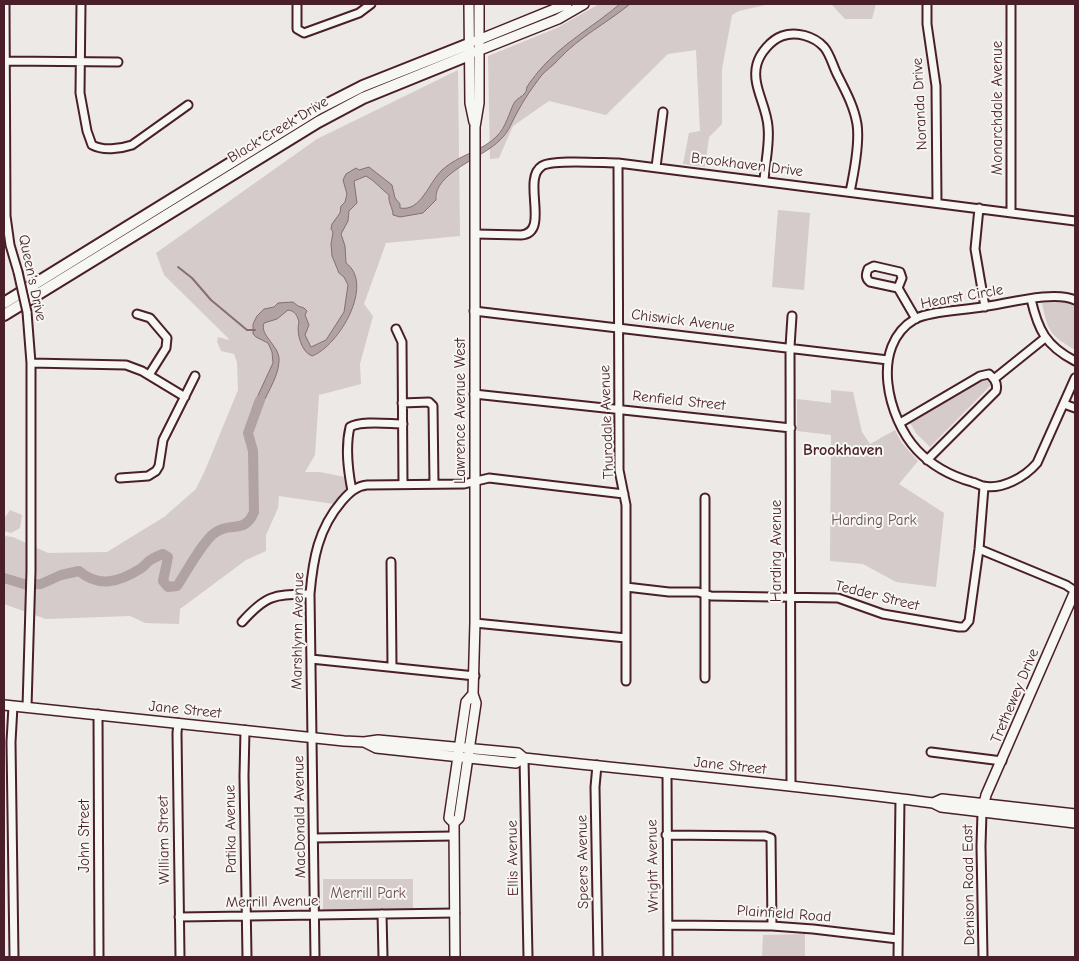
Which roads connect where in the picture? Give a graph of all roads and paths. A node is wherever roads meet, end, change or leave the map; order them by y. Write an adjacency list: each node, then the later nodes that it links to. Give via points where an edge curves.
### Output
1 (5, 4): 13 (street, Queen's Drive)
2 (81, 4): 14 (street)
3 (297, 4): 4 (street, via 297,29 304,33 359,12)
4 (371, 4)
5 (469, 4): 12 (main road, Lawrence Avenue West)
6 (479, 4): 11 (main road)
7 (567, 4): 11 (main road, Black Creek Drive)
8 (584, 4): 12 (main road, Black Creek Drive, via 558,19)
9 (927, 4): 23 (street, Noranda Drive, via 936,86)
10 (1012, 4): 25 (street, Monarchdale Avenue)
11 (479, 40): 12 (main road, Black Creek Drive)
12 (472, 50): 27 (main road, Lawrence Avenue West, via 470,103 475,127); 31 (highway, Black Creek Drive, via 363,86 318,110); 35 (highway, Black Creek Drive, via 362,98 318,122)
13 (5, 61): 14 (street); 18 (street, Queen's Drive)
14 (81, 62): 15 (street); 16 (street, via 82,104 92,145 105,149 132,145)
15 (118, 62)
16 (188, 105)
17 (663, 112): 20 (street)
18 (5, 156): 44 (street, Queen's Drive, bridge, via 7,230 27,312)
19 (618, 163): 20 (street, Brookhaven Drive); 27 (street, Brookhaven Drive, via 544,164 537,170 535,178 532,231 528,234); 38 (street, Thurodale Avenue)
20 (656, 167): 21 (street, Brookhaven Drive)
21 (764, 180): 22 (street, Brookhaven Drive); 22 (street, via 769,128 757,84 756,67 775,40 795,34 814,39 825,48 854,111 858,131)
22 (850, 192): 23 (street, Brookhaven Drive)
23 (937, 202): 24 (street, Brookhaven Drive)
24 (980, 208): 25 (street, Brookhaven Drive); 32 (street, via 976,249)
25 (1011, 213): 26 (street, Brookhaven Drive)
26 (1075, 221)
27 (474, 234): 33 (main road, Lawrence Avenue West)
28 (898, 288): 28 (street, via 902,278 900,272 874,266 868,269 866,275 870,282); 37 (street)
29 (1031, 299): 30 (street, Hearst Circle, via 1064,296); 32 (street, Hearst Circle); 40 (street)
30 (1075, 300)
31 (4, 303)
32 (985, 307): 37 (street, Hearst Circle)
33 (474, 311): 38 (street, Chiswick Avenue); 49 (main road, Lawrence Avenue West)
34 (137, 314): 45 (street, via 150,318 167,338 166,348)
35 (4, 315)
36 (792, 316): 41 (street, Harding Avenue)
37 (916, 319): 42 (street, Hearst Circle, via 897,337)
38 (619, 328): 41 (street, Chiswick Avenue); 54 (street, Thurodale Avenue)
39 (396, 329): 51 (street, via 402,342)
40 (1045, 338): 43 (street); 48 (street)
41 (790, 347): 42 (street, Chiswick Avenue); 57 (street, Harding Avenue)
42 (888, 360): 56 (street, Hearst Circle, via 890,394)
43 (1075, 360)
44 (31, 363): 45 (street, via 118,364); 84 (street, Queen's Drive, via 31,610)
45 (149, 375): 50 (street)
46 (194, 376): 50 (street)
47 (1075, 378): 52 (street, Hearst Circle)
48 (994, 379): 56 (street, via 989,374 980,376); 58 (street, via 996,391)
49 (474, 394): 54 (street, Renfield Street); 60 (main road, Lawrence Avenue West)
50 (185, 397): 59 (street, via 163,440 156,471 148,476)
51 (402, 403): 55 (street); 62 (street, via 429,402 433,406)
52 (1064, 404): 53 (street); 63 (street, Hearst Circle, via 1040,459 1032,468 1003,484)
53 (1075, 408)
54 (619, 409): 57 (street, Renfield Street); 65 (street, Thurodale Avenue, via 619,470)
55 (403, 424): 61 (street); 64 (street, via 350,427 348,450)
56 (900, 424): 58 (street, Hearst Circle, via 907,438)
57 (791, 428): 73 (street, Harding Avenue)
58 (927, 460): 63 (street, Hearst Circle, via 955,478)
59 (120, 478)
60 (474, 481): 62 (street); 65 (street, via 489,478); 75 (main road, Lawrence Avenue West)
61 (403, 484): 62 (street); 64 (street, via 367,485)
62 (434, 484)
63 (984, 487): 67 (street)
64 (352, 491): 71 (street, Marshlynn Avenue, via 323,528)
65 (624, 494): 69 (street, Thurodale Avenue)
66 (705, 498): 72 (street)
67 (979, 549): 70 (street); 73 (street, Tedder Street, via 969,621 964,626 883,614 838,598)
68 (391, 562): 78 (street)
69 (626, 587): 72 (street, Tedder Street); 76 (street, Thurodale Avenue)
70 (1075, 591): 96 (main road, Trethewey Drive)
71 (310, 594): 74 (street, via 276,595 262,602); 77 (street, Marshlynn Avenue)
72 (705, 594): 73 (street, Tedder Street); 80 (street)
73 (791, 598): 99 (street, Harding Avenue)
74 (242, 622)
75 (475, 622): 76 (street); 79 (main road, Lawrence Avenue West)
76 (626, 638): 81 (street, Thurodale Avenue)
77 (311, 659): 78 (street); 88 (street, Marshlynn Avenue)
78 (392, 666): 79 (street)
79 (475, 676): 82 (main road, Lawrence Avenue West)
80 (705, 678)
81 (626, 680)
82 (473, 694): 90 (main road, Lawrence Avenue West, via 466,702); 91 (main road, Lawrence Avenue West, via 476,703)
83 (8, 705): 84 (main road, Jane Street); 116 (street, via 12,742)
84 (27, 707): 85 (main road, Jane Street)
85 (98, 714): 86 (main road, Jane Street); 117 (street, John Street)
86 (178, 722): 87 (main road, Jane Street); 112 (street, William Street)
87 (245, 730): 88 (main road, Jane Street); 111 (street, Patika Avenue)
88 (312, 736): 89 (main road, Jane Street); 107 (street, MacDonald Avenue)
89 (364, 742): 90 (main road, Jane Street, via 378,740); 93 (main road, Jane Street, via 376,748)
90 (460, 746): 91 (main road, Jane Street); 93 (main road, Lawrence Avenue West)
91 (470, 748): 94 (main road, Lawrence Avenue West); 95 (main road, Jane Street, via 518,753)
92 (931, 752): 96 (street)
93 (458, 756): 94 (main road, Jane Street); 103 (main road, Lawrence Avenue West, via 450,818)
94 (469, 758): 95 (main road, Jane Street, via 516,763); 103 (main road, Lawrence Avenue West, via 459,818)
95 (524, 758): 97 (main road, Jane Street); 123 (street, Ellis Avenue)
96 (1002, 761): 101 (main road, Trethewey Drive)
97 (597, 766): 98 (main road, Jane Street); 124 (street, Speers Avenue)
98 (667, 774): 99 (main road, Jane Street); 105 (street, Wright Avenue)
99 (791, 785): 100 (main road, Jane Street)
100 (900, 799): 101 (main road, Jane Street, via 941,807); 115 (street)
101 (983, 808): 102 (main road, Jane Street); 104 (main road, Jane Street); 127 (street, Denison Road East)
102 (1075, 814)
103 (454, 823): 106 (main road, Lawrence Avenue West)
104 (1075, 823)
105 (666, 835): 113 (street, Wright Avenue); 114 (street, via 771,838)
106 (454, 836): 107 (street); 108 (main road, Lawrence Avenue West)
107 (314, 838): 110 (street, MacDonald Avenue)
108 (455, 913): 109 (street, Merrill Avenue); 122 (main road, Lawrence Avenue West)
109 (382, 914): 110 (street, Merrill Avenue); 121 (street)
110 (315, 915): 111 (street, Merrill Avenue); 120 (street, MacDonald Avenue)
111 (246, 916): 112 (street, Merrill Avenue); 119 (street, Patika Avenue)
112 (179, 917): 118 (street, William Street)
113 (668, 924): 114 (street, Plainfield Road); 125 (street, Wright Avenue)
114 (772, 926): 115 (street, Plainfield Road)
115 (898, 939): 126 (street)
116 (14, 957)
117 (99, 957)
118 (180, 957)
119 (247, 957)
120 (315, 957)
121 (383, 957)
122 (455, 957)
123 (528, 957)
124 (598, 957)
125 (668, 957)
126 (898, 957)
127 (983, 957)

